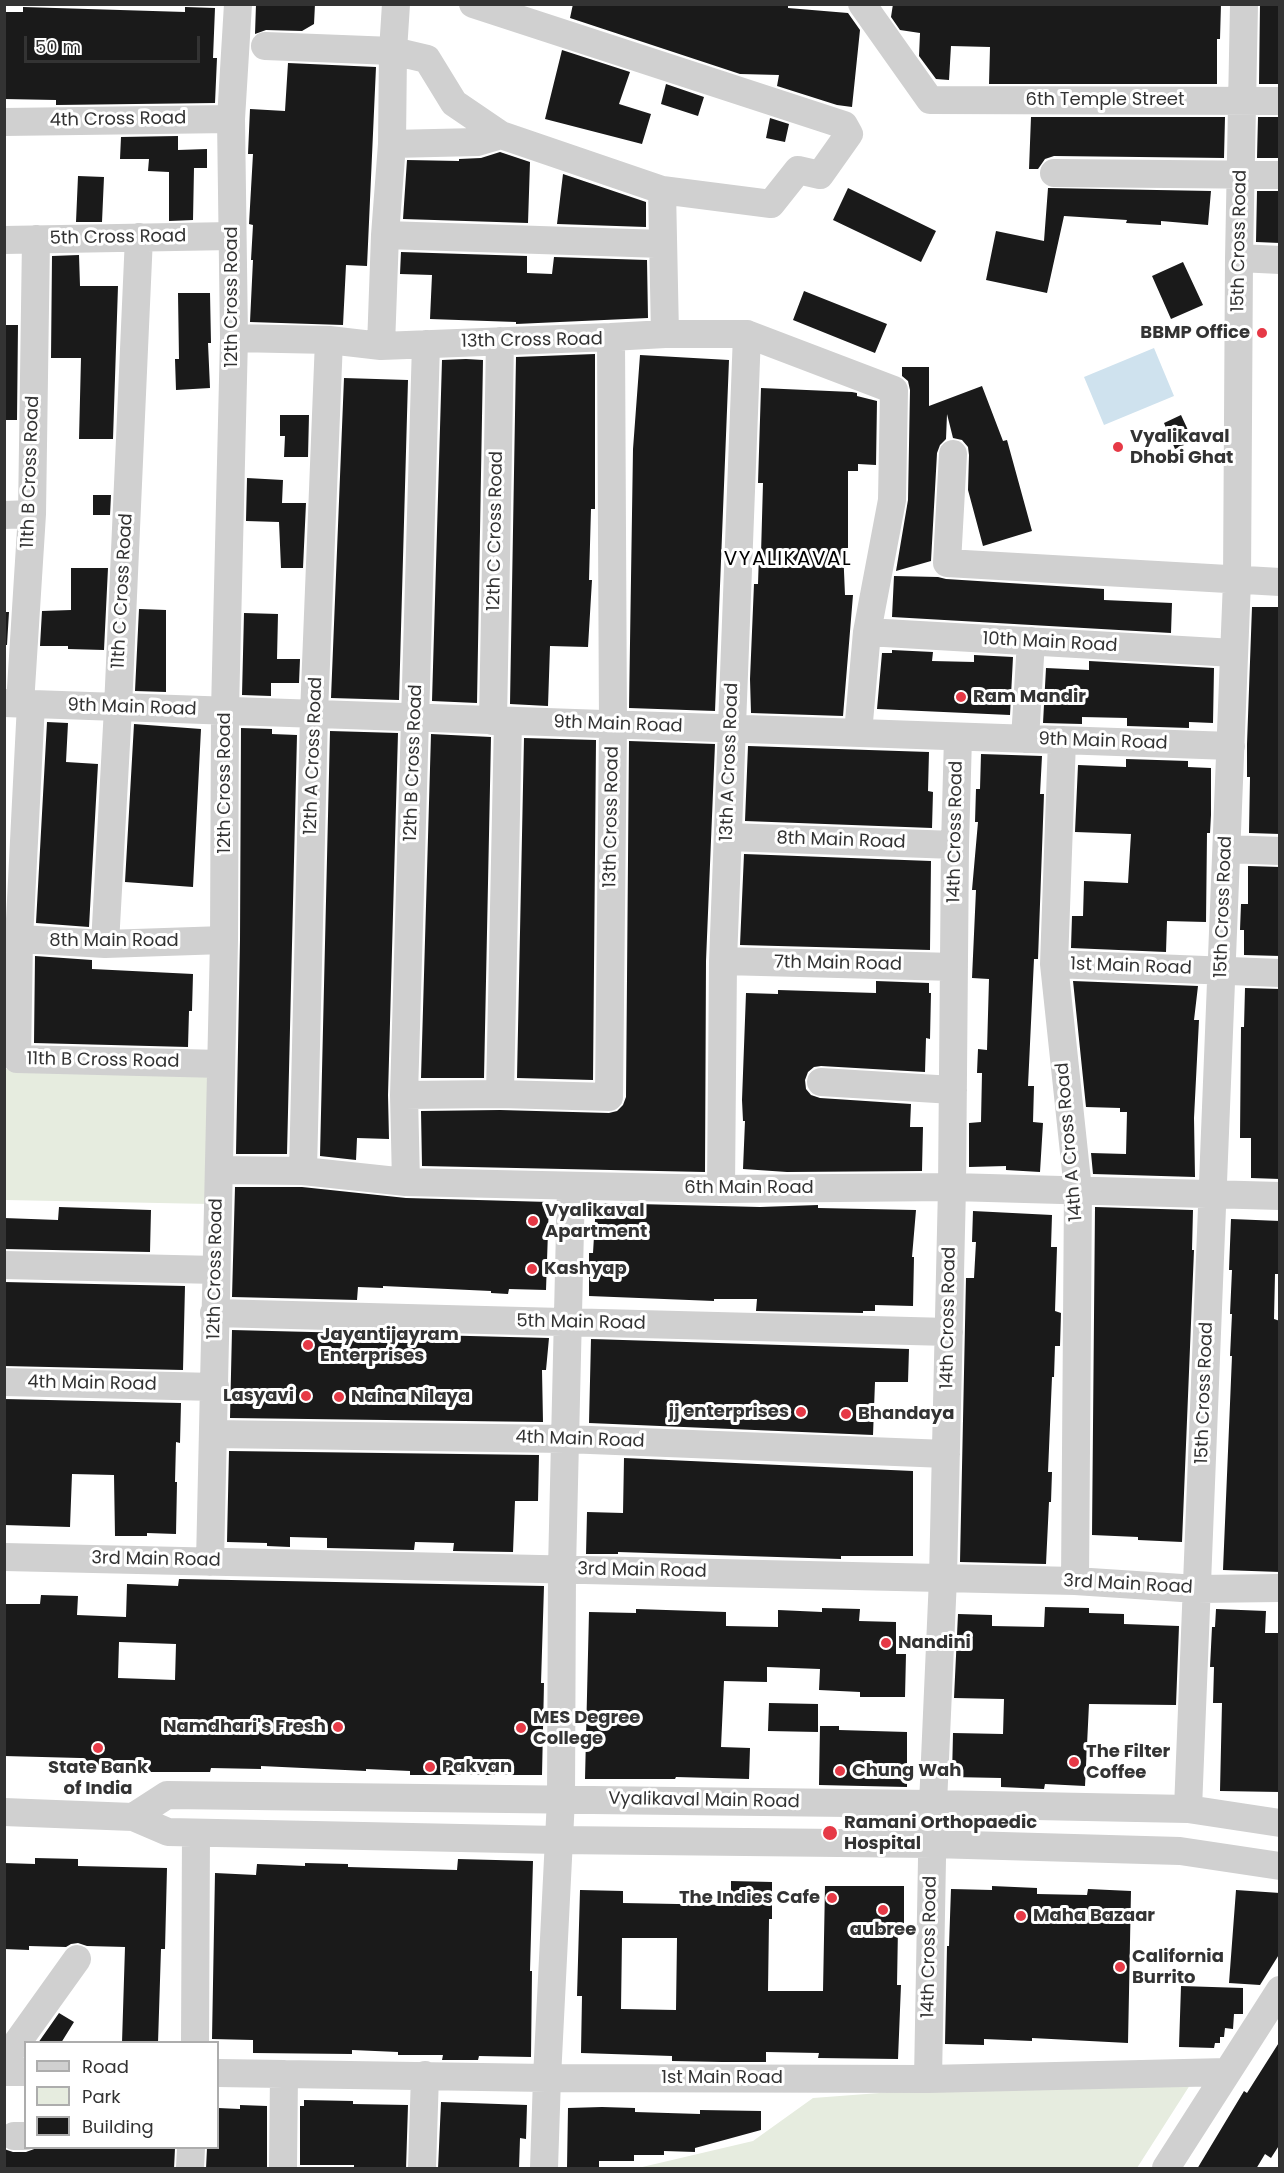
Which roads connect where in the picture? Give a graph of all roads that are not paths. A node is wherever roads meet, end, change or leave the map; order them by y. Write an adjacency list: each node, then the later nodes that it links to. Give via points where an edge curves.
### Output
1 (238, 4): 10 (street, 12th Cross Road)
2 (396, 4): 7 (street)
3 (473, 4): 17 (street, via 844,125 849,134 820,175 798,170 771,204)
4 (862, 4): 8 (street, 6th Temple Street, via 930,100)
5 (1244, 4): 8 (street, 15th Cross Road)
6 (265, 46): 7 (street)
7 (393, 51): 12 (street, via 427,59 454,103); 13 (street)
8 (1242, 100): 9 (street, 6th Temple Street); 15 (street, 15th Cross Road)
9 (1280, 100)
10 (231, 119): 11 (street, 4th Cross Road); 19 (street, 12th Cross Road)
11 (4, 122)
12 (501, 135): 13 (street, via 477,142); 17 (street)
13 (392, 144): 18 (street)
14 (1054, 173): 15 (street)
15 (1241, 175): 16 (street); 24 (street, 15th Cross Road)
16 (1280, 175)
17 (662, 190): 23 (street)
18 (385, 235): 23 (street); 33 (street)
19 (232, 236): 20 (street, 5th Cross Road); 29 (street, 12th Cross Road)
20 (139, 237): 21 (street, 5th Cross Road); 42 (street, 11th C Cross Road)
21 (36, 239): 22 (street, 5th Cross Road); 35 (street, 11th B Cross Road)
22 (4, 240)
23 (663, 244): 26 (street)
24 (1239, 258): 25 (street); 36 (street, 15th Cross Road, via 1251,424)
25 (1280, 260)
26 (665, 334): 27 (street); 28 (street)
27 (747, 334): 38 (street, via 894,390 892,500); 48 (street, 13th A Cross Road)
28 (611, 337): 31 (street, 13th Cross Road); 47 (street, 13th Cross Road)
29 (234, 338): 30 (street, 13th Cross Road); 43 (street, 12th Cross Road)
30 (329, 340): 33 (street, 13th Cross Road); 44 (street, 12th A Cross Road)
31 (500, 341): 32 (street, 13th Cross Road); 46 (street, 12th C Cross Road)
32 (426, 344): 33 (street, 13th Cross Road); 45 (street, 12th B Cross Road)
33 (381, 346)
34 (953, 454): 36 (street, via 947,563)
35 (18, 515): 41 (street, 11th B Cross Road)
36 (1237, 581): 37 (street); 40 (street, 15th Cross Road)
37 (1280, 582)
38 (867, 632): 39 (street, 10th Main Road); 49 (street)
39 (1031, 642): 40 (street, 10th Main Road); 51 (street)
40 (1234, 653): 53 (street, 15th Cross Road)
41 (18, 704): 42 (street, 9th Main Road); 58 (street, 11th B Cross Road)
42 (118, 708): 43 (street, 9th Main Road); 60 (street, 11th C Cross Road)
43 (225, 711): 44 (street, 9th Main Road); 59 (street, 12th Cross Road)
44 (314, 714): 45 (street, 9th Main Road); 72 (street, 12th A Cross Road)
45 (415, 718): 46 (street, 9th Main Road); 70 (street, 12th B Cross Road)
46 (500, 721): 47 (street, 9th Main Road); 69 (street)
47 (613, 725): 48 (street, 9th Main Road); 69 (street, 13th Cross Road, via 609,1098)
48 (731, 729): 49 (street, 9th Main Road); 54 (street, 13th A Cross Road)
49 (858, 733): 50 (street, 9th Main Road)
50 (958, 737): 51 (street, 9th Main Road); 55 (street, 14th Cross Road)
51 (1025, 739): 52 (street, 9th Main Road)
52 (1062, 740): 53 (street, 9th Main Road); 62 (street, 14th A Cross Road)
53 (1231, 746): 56 (street, 15th Cross Road)
54 (728, 837): 55 (street, 8th Main Road); 61 (street, 13th A Cross Road)
55 (955, 845): 63 (street, 14th Cross Road)
56 (1227, 849): 57 (street); 64 (street, 15th Cross Road)
57 (1280, 851)
58 (12, 938): 60 (street, 8th Main Road); 66 (street, 11th B Cross Road, via 17,1059)
59 (224, 940): 60 (street, 8th Main Road); 66 (street, 12th Cross Road)
60 (105, 944)
61 (723, 961): 63 (street, 7th Main Road); 76 (street, 13th A Cross Road)
62 (1054, 964): 64 (street, 1st Main Road); 77 (street, 14th A Cross Road)
63 (954, 967): 68 (street, 14th Cross Road)
64 (1222, 971): 65 (street, 1st Main Road); 78 (street, 15th Cross Road)
65 (1280, 973)
66 (221, 1064): 71 (street, 12th Cross Road)
67 (821, 1082): 68 (street)
68 (953, 1090): 75 (street, 14th Cross Road)
69 (500, 1094): 70 (street, 13th Cross Road)
70 (404, 1095): 73 (street, 12th B Cross Road)
71 (219, 1170): 72 (street, 6th Main Road); 81 (street, 12th Cross Road)
72 (303, 1171): 73 (street, 6th Main Road)
73 (406, 1182): 74 (street, 6th Main Road)
74 (570, 1186): 76 (street, 6th Main Road); 83 (street)
75 (952, 1187): 76 (street, 6th Main Road); 77 (street, 6th Main Road); 84 (street, 14th Cross Road)
76 (721, 1189)
77 (1078, 1190): 78 (street, 6th Main Road); 94 (street, 14th A Cross Road)
78 (1213, 1196): 79 (street, 6th Main Road); 96 (street, 15th Cross Road)
79 (1280, 1196)
80 (4, 1265): 81 (street)
81 (216, 1270): 82 (street, 12th Cross Road)
82 (214, 1313): 83 (street, 5th Main Road); 86 (street, 12th Cross Road)
83 (567, 1323): 84 (street, 5th Main Road); 88 (street)
84 (949, 1332): 89 (street, 14th Cross Road)
85 (4, 1382): 86 (street, 4th Main Road)
86 (215, 1387): 87 (street, 12th Cross Road)
87 (214, 1434): 88 (street, 4th Main Road); 91 (street, 12th Cross Road)
88 (565, 1439): 89 (street, 4th Main Road); 92 (street)
89 (946, 1454): 93 (street, 14th Cross Road)
90 (4, 1557): 91 (street, 3rd Main Road)
91 (210, 1562): 92 (street, 3rd Main Road)
92 (562, 1569): 93 (street, 3rd Main Road); 97 (street)
93 (943, 1578): 94 (street, 3rd Main Road); 98 (street, 14th Cross Road)
94 (1075, 1581): 96 (street, 3rd Main Road)
95 (1280, 1588): 96 (street, 3rd Main Road)
96 (1197, 1589): 99 (street, 15th Cross Road)
97 (561, 1799): 98 (street, Vyalikaval Main Road); 101 (street, Vyalikaval Main Road, via 167,1795); 104 (street)
98 (933, 1804): 99 (street, Vyalikaval Main Road); 105 (street, 14th Cross Road)
99 (1188, 1809): 102 (street, Vyalikaval Main Road)
100 (4, 1812): 101 (street)
101 (133, 1817): 103 (street, via 168,1832)
102 (1280, 1823)
103 (196, 1833): 104 (street); 109 (street)
104 (558, 1840): 105 (street); 117 (street)
105 (932, 1844): 106 (street, via 1180,1851); 118 (street, 14th Cross Road)
106 (1280, 1866)
107 (77, 1959): 110 (street)
108 (1280, 1990): 113 (street)
109 (195, 2041)
110 (4, 2061)
111 (4, 2072): 112 (street)
112 (24, 2072)
113 (1227, 2072): 118 (street, 1st Main Road); 124 (street)
114 (219, 2073): 115 (street, 1st Main Road)
115 (285, 2074): 116 (street, 1st Main Road); 121 (street)
116 (425, 2075): 117 (street, 1st Main Road); 122 (street)
117 (547, 2078): 118 (street, 1st Main Road); 123 (street)
118 (928, 2079)
119 (190, 2149): 120 (street)
120 (189, 2169)
121 (283, 2169)
122 (422, 2169)
123 (544, 2169)
124 (1166, 2169)

